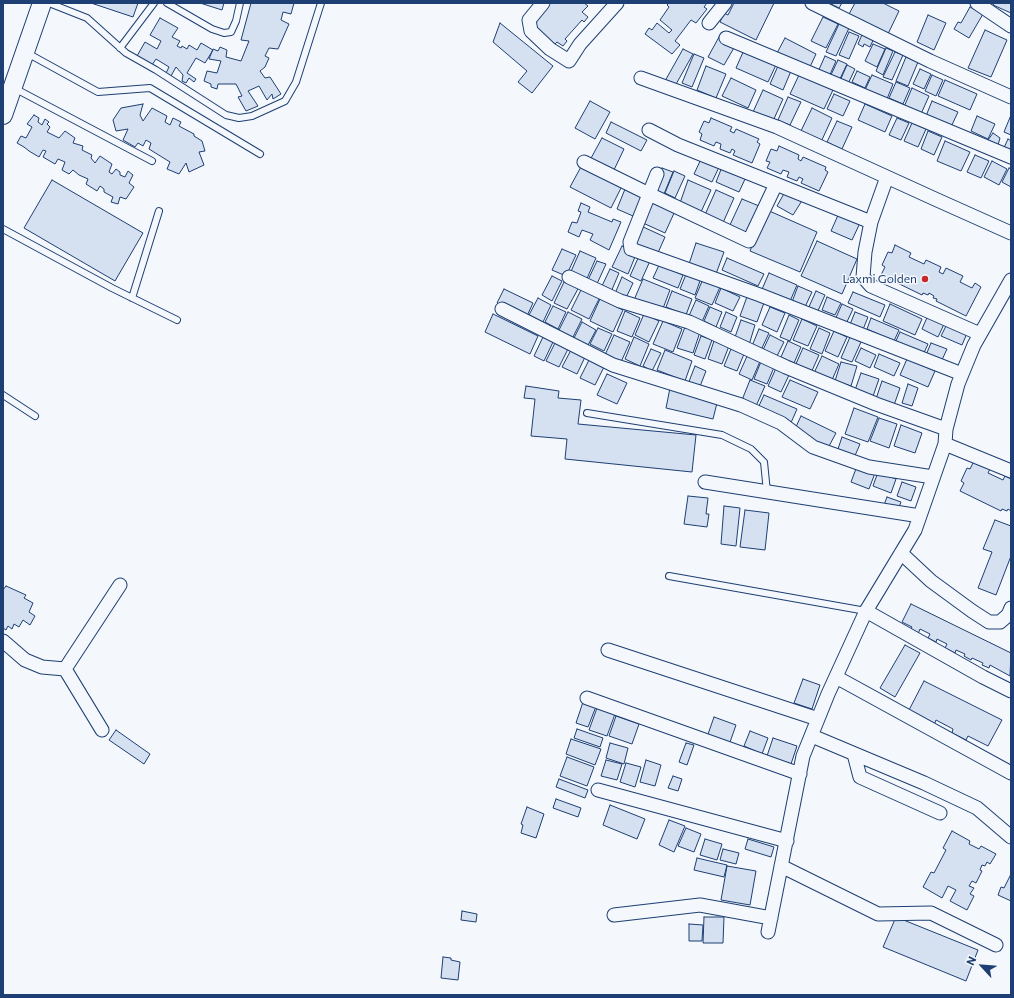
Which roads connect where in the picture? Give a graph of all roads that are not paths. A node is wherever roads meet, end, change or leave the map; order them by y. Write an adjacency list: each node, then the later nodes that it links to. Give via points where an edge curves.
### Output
1 (42, 3): 16 (street)
2 (49, 3): 15 (lane, via 87,18)
3 (154, 3): 15 (lane)
4 (168, 3): 5 (lane, via 212,29 224,33 231,32)
5 (240, 3)
6 (321, 3): 15 (lane, via 296,82 285,101 252,116 239,118 226,115)
7 (543, 3): 8 (street, via 529,20 531,31 550,49 569,61 580,44)
8 (617, 3)
9 (725, 3): 12 (street)
10 (812, 3): 18 (street, via 930,61)
11 (977, 3): 13 (street)
12 (709, 23)
13 (1011, 26)
14 (726, 38): 22 (street)
15 (120, 48)
16 (26, 52): 19 (street); 21 (lane, via 98,92 150,88)
17 (641, 78): 26 (street, via 777,127)
18 (1011, 97)
19 (7, 101): 23 (lane)
20 (649, 130): 27 (street, via 678,145)
21 (260, 154)
22 (1011, 157)
23 (152, 161)
24 (584, 162): 28 (street)
25 (657, 174): 28 (street)
26 (887, 178): 30 (street); 32 (street)
27 (776, 184): 28 (street, via 749,241); 30 (street)
28 (649, 194): 40 (street, via 630,242 631,249 760,295)
29 (160, 211): 36 (lane)
30 (871, 222): 39 (street, via 863,276 871,286)
31 (3, 229): 36 (lane)
32 (1011, 233)
33 (569, 277): 44 (street, via 620,301 689,322 786,367)
34 (1011, 280): 35 (street)
35 (1008, 293): 39 (street)
36 (132, 298): 38 (lane)
37 (502, 309): 47 (street, via 613,365 742,405 781,423 813,447 869,467)
38 (177, 320)
39 (980, 334): 40 (street)
40 (962, 374): 44 (street)
41 (3, 395): 43 (lane)
42 (587, 413): 49 (lane, via 722,435 751,449 764,462)
43 (35, 416)
44 (946, 429): 45 (street)
45 (945, 444): 46 (street); 47 (street)
46 (1011, 471)
47 (933, 477): 50 (street)
48 (705, 482): 49 (street)
49 (767, 492): 50 (street)
50 (920, 516): 51 (street)
51 (901, 553): 54 (street, via 931,581 989,622 1000,622); 55 (street)
52 (669, 576): 55 (lane)
53 (120, 585): 58 (street)
54 (1011, 608)
55 (866, 611): 59 (street); 60 (street)
56 (3, 641): 58 (street, via 25,660 42,667)
57 (608, 650): 62 (street)
58 (65, 668): 63 (street)
59 (836, 677): 62 (street); 66 (street)
60 (1011, 690)
61 (587, 698): 67 (street)
62 (818, 719): 64 (street)
63 (102, 730)
64 (812, 736): 65 (street); 67 (street, via 803,756)
65 (854, 754): 69 (street, via 860,777); 70 (street, via 977,808)
66 (1011, 773)
67 (800, 774): 71 (street)
68 (598, 790): 71 (street)
69 (940, 812)
70 (1011, 837)
71 (787, 841): 72 (street)
72 (782, 866): 74 (street); 76 (street, via 878,914 931,913)
73 (614, 915): 74 (street, via 700,905)
74 (771, 918): 75 (street)
75 (768, 932)
76 (996, 945)

